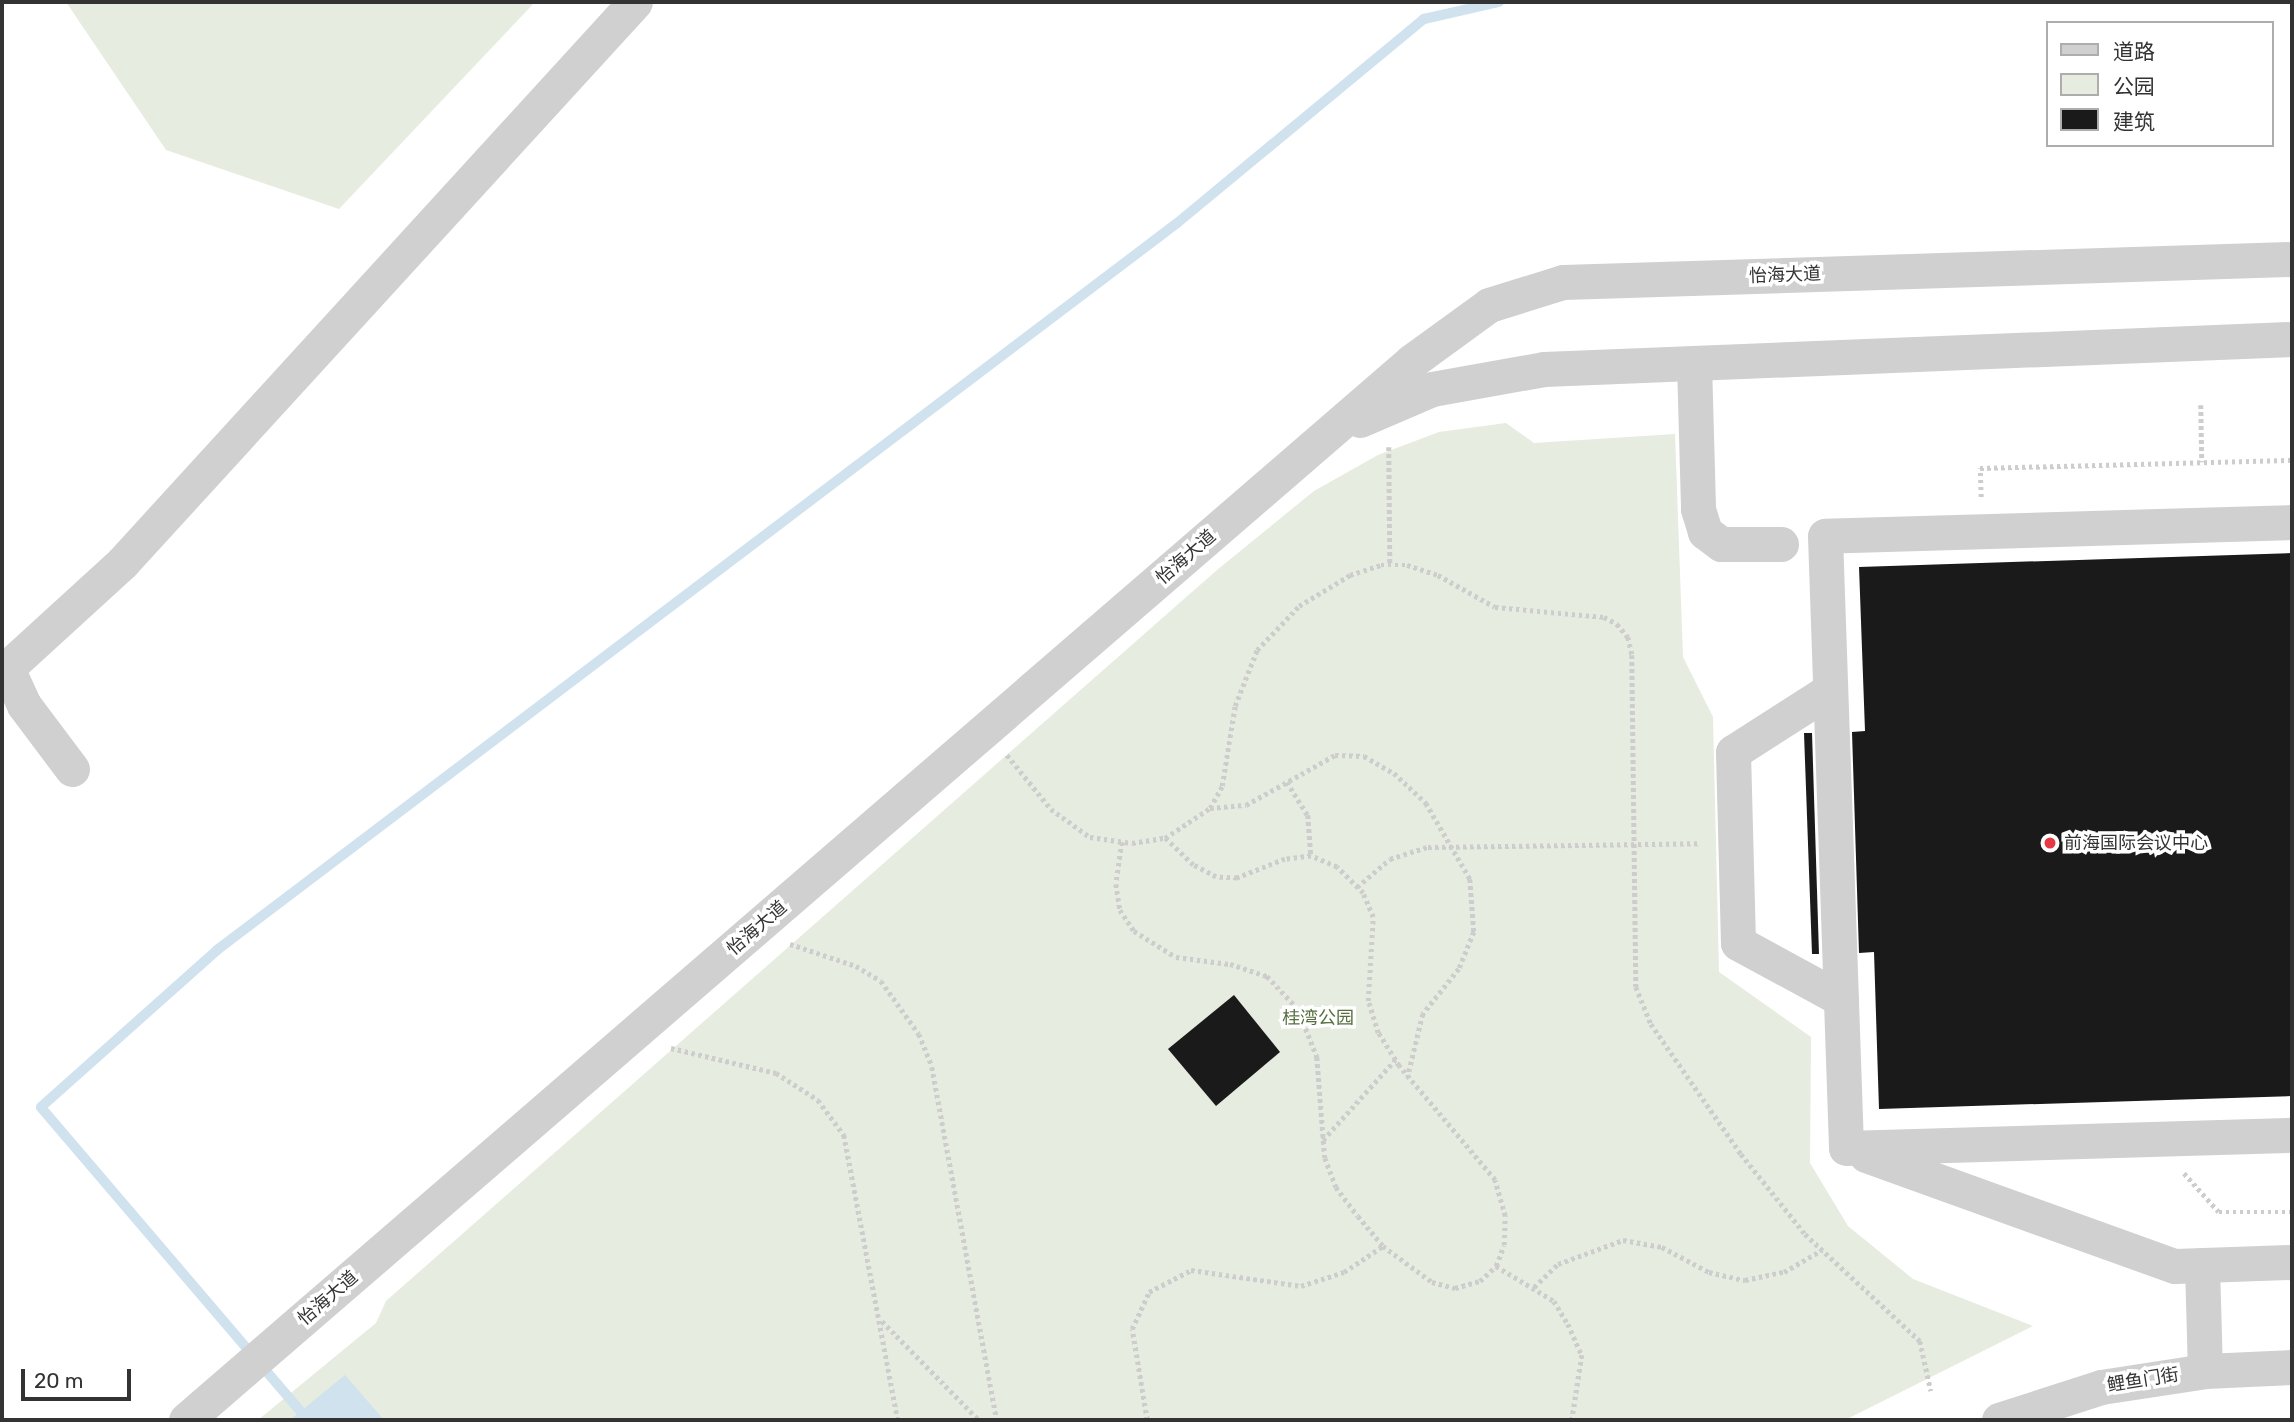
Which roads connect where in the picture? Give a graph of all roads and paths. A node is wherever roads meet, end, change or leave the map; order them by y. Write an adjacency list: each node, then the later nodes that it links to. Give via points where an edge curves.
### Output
1 (635, 2): 16 (street, via 122,563 7,668 24,705)
2 (2292, 259): 6 (street, 怡海大道, via 1563,282 1489,305 1412,361)
3 (2292, 339): 4 (street, 怡海大道)
4 (1694, 363): 6 (street, 怡海大道, via 1544,369 1446,386); 12 (street, via 1698,509 1705,532 1721,544)
5 (2201, 405): 9 (path)
6 (1328, 435): 46 (street, 怡海大道)
7 (1389, 437): 13 (path)
8 (2292, 460): 9 (path)
9 (2202, 462): 11 (path, via 1980,467)
10 (2292, 522): 11 (street)
11 (1983, 531): 14 (street, via 1825,536)
12 (1782, 544)
13 (1390, 565): 18 (path, via 1350,575 1320,590 1257,650 1235,706 1222,786); 22 (path, via 1438,575 1495,607 1604,617 1616,624 1628,638 1632,655)
14 (1830, 690): 21 (street, via 1733,752); 27 (street)
15 (1000, 746): 20 (path, via 1070,826 1090,837)
16 (72, 769)
17 (1287, 782): 18 (path, via 1246,805); 23 (path, via 1335,755 1364,756 1394,773 1426,803); 24 (path, via 1308,815)
18 (1210, 808): 19 (path)
19 (1165, 838): 20 (path); 24 (path, via 1194,865 1216,877 1237,878 1285,859)
20 (1122, 842): 33 (path, via 1116,884 1120,910 1134,931 1176,957 1230,964 1268,976 1298,1009 1317,1057)
21 (1735, 842): 22 (path); 27 (street, via 1738,943)
22 (1635, 843): 23 (path); 37 (path, via 1636,987 1651,1024 1741,1154)
23 (1455, 846): 25 (path, via 1406,850); 30 (path, via 1470,879 1473,941 1459,970 1423,1014)
24 (1311, 856): 25 (path, via 1337,867)
25 (1357, 887): 29 (path, via 1373,917 1367,1002)
26 (778, 940): 49 (path, via 856,966 881,981 919,1034 932,1067)
27 (1841, 999): 34 (street)
28 (658, 1045): 42 (path, via 776,1073 800,1086 832,1117 853,1161)
29 (1395, 1060): 30 (path); 33 (path)
30 (1408, 1077): 40 (path, via 1495,1180 1505,1216)
31 (2292, 1135): 32 (street)
32 (2159, 1139): 34 (street); 35 (path, via 2210,1208 2228,1214)
33 (1322, 1141): 36 (path, via 1336,1187)
34 (1846, 1148): 39 (street, via 2175,1266)
35 (2292, 1212)
36 (1383, 1245): 40 (path, via 1432,1282 1455,1288 1480,1282); 50 (path, via 1344,1272 1301,1286 1191,1270 1149,1292 1132,1329)
37 (1822, 1250): 41 (path, via 1784,1272 1745,1280 1709,1272 1662,1247 1623,1240 1575,1256); 45 (path, via 1920,1341)
38 (2292, 1262): 39 (street)
39 (2202, 1265): 44 (street)
40 (1496, 1266): 41 (path)
41 (1534, 1287): 51 (path, via 1554,1301 1582,1355)
42 (880, 1319): 47 (path); 48 (path)
43 (2292, 1367): 44 (street, 鲤鱼门街)
44 (2205, 1371): 52 (street, 鲤鱼门街, via 2101,1387)
45 (1931, 1391)
46 (186, 1420)
47 (898, 1420)
48 (979, 1420)
49 (997, 1420)
50 (1147, 1420)
51 (1572, 1420)
52 (1998, 1420)

